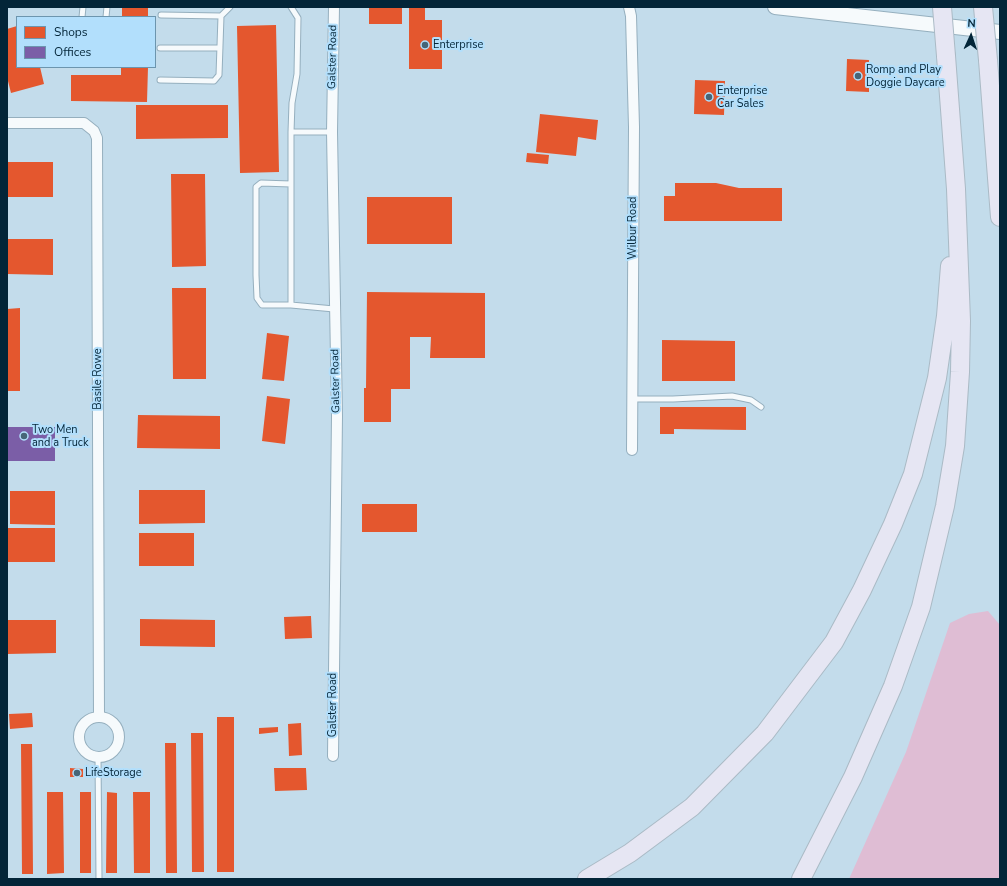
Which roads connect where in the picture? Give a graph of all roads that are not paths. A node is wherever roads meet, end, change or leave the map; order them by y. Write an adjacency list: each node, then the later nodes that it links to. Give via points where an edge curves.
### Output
1 (230, 7): 9 (lane)
2 (291, 7): 15 (lane, via 298,18 297,74)
3 (334, 7): 16 (street, Galster Road)
4 (629, 7): 22 (street, Wilbur Road, via 634,127)
5 (776, 7): 10 (main road)
6 (942, 7): 18 (highway, bridge)
7 (982, 7): 19 (highway, bridge)
8 (161, 15): 9 (lane)
9 (221, 16): 12 (lane)
10 (1000, 32)
11 (160, 48): 12 (lane)
12 (220, 48): 13 (lane, via 219,75 214,81)
13 (160, 80)
14 (7, 123): 25 (street, Basile Rowe, via 84,123 94,131 97,138)
15 (291, 132): 16 (lane); 17 (lane)
16 (332, 132): 21 (street, Galster Road)
17 (291, 184): 20 (lane); 20 (lane, via 261,183 256,187 256,275 257,298 262,305)
18 (956, 189): 29 (highway, via 946,316 937,378 913,474 893,524 855,603 834,642 765,733 692,807 630,853); 30 (highway, via 960,269 960,372 955,446 945,506 922,601 893,686 853,777)
19 (1000, 217)
20 (291, 305): 21 (lane)
21 (334, 309): 27 (street, Galster Road, via 336,440)
22 (632, 399): 23 (lane, via 732,396 752,400); 24 (street, Wilbur Road)
23 (761, 407)
24 (632, 450)
25 (99, 717): 26 (street, via 82,726 79,738 86,753); 26 (street, via 114,724 118,731 118,739 116,747 110,753)
26 (98, 756): 28 (lane)
27 (333, 756)
28 (99, 879)
29 (587, 879)
30 (801, 879)

